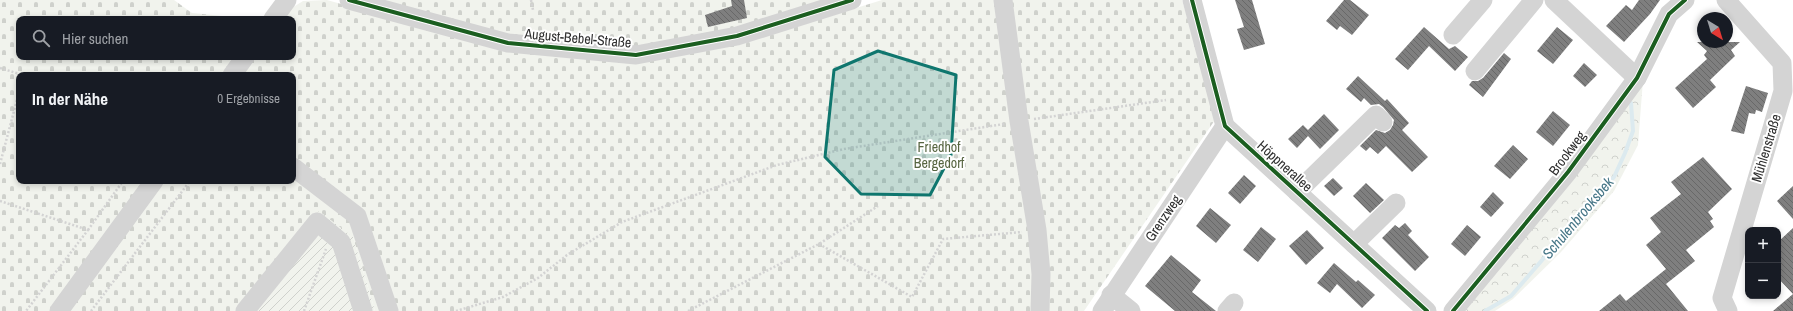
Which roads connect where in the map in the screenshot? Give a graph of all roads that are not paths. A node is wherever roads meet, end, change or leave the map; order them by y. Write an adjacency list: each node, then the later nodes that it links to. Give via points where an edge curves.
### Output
1 (287, 0): 11 (street)
2 (349, 0): 3 (street, August-Bebel-Straße, via 508,43 636,55 737,36)
3 (852, 0)
4 (1003, 0): 29 (street, via 1036,230 1041,274)
5 (1192, 0): 18 (street)
6 (1483, 0): 12 (street)
7 (1534, 0): 14 (street)
8 (1554, 0): 16 (street)
9 (1685, 0): 16 (street, Brookweg, via 1669,14)
10 (1726, 0): 33 (street, Mühlenstraße, via 1782,63 1783,91 1722,298)
11 (275, 16)
12 (1453, 36)
13 (243, 60): 15 (street)
14 (1475, 70)
15 (234, 72)
16 (1637, 78): 32 (street, Brookweg, via 1568,172)
17 (1383, 122): 21 (street, via 1376,115)
18 (1225, 126): 21 (street, Höppnerallee); 24 (street, Grenzweg)
19 (296, 169): 28 (street, via 357,216)
20 (152, 184): 25 (street)
21 (1297, 192): 23 (street, Höppnerallee)
22 (1396, 203): 23 (street)
23 (1354, 244): 31 (street, Höppnerallee)
24 (1106, 303): 30 (street)
25 (59, 311)
26 (245, 311): 27 (street, via 318,222 341,242)
27 (363, 311)
28 (389, 311)
29 (1040, 311)
30 (1130, 311)
31 (1427, 311)
32 (1453, 311)
33 (1728, 311)

